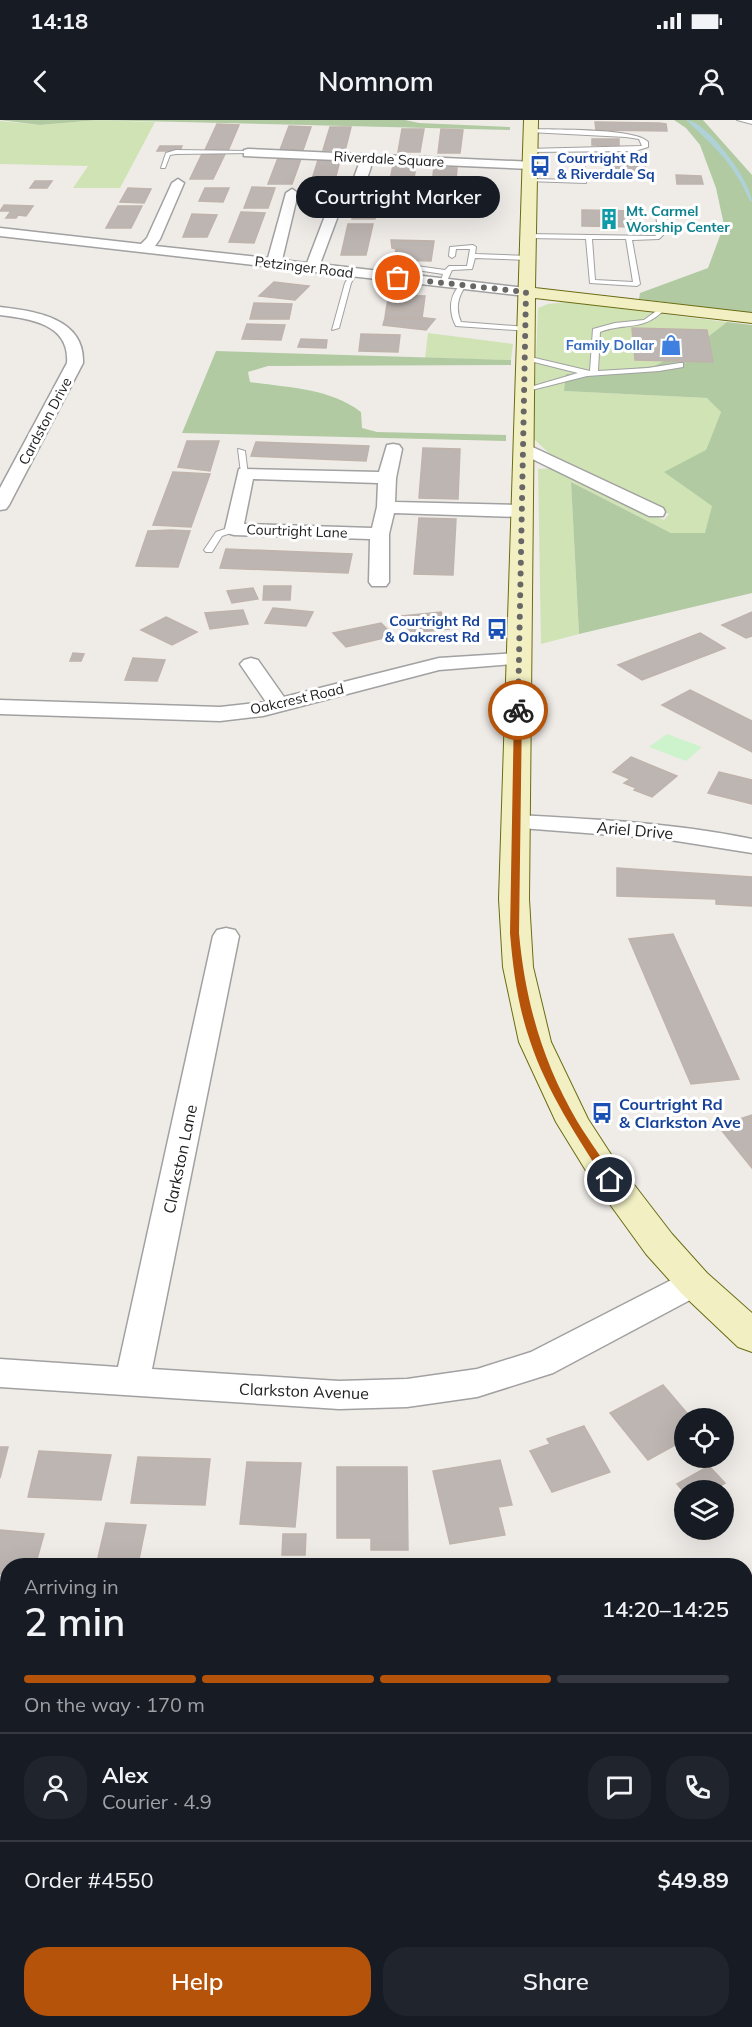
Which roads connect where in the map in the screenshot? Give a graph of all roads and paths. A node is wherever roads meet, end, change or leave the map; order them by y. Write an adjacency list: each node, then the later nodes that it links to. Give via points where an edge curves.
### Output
1 (740, 120): 2 (lane)
2 (752, 122)
3 (531, 126): 4 (lane); 9 (street)
4 (582, 133): 5 (lane); 5 (lane, via 641,138 645,147)
5 (581, 150): 9 (lane)
6 (248, 153): 7 (street, Riverdale Square); 10 (lane, via 177,152 168,154)
7 (367, 158): 9 (street, Riverdale Square); 23 (street, via 360,184 339,195)
8 (561, 159): 9 (lane, via 582,159 584,182)
9 (532, 162): 15 (street)
10 (162, 166)
11 (178, 183): 18 (street, via 153,239)
12 (292, 193): 22 (street)
13 (659, 216): 17 (lane, via 661,236)
14 (0, 232): 18 (street, Petzinger Road)
15 (528, 236): 16 (lane); 21 (street)
16 (589, 237): 17 (lane); 17 (lane, via 592,282 637,284)
17 (629, 238)
18 (144, 249): 22 (street, Petzinger Road)
19 (452, 256): 20 (lane, via 453,247 473,247)
20 (472, 256): 21 (lane); 25 (lane, via 470,268 449,268)
21 (528, 258): 27 (street)
22 (274, 264): 23 (street, Petzinger Road)
23 (312, 268): 24 (street, Petzinger Road)
24 (354, 273): 25 (street, Petzinger Road); 31 (lane)
25 (445, 277): 26 (street, Petzinger Road)
26 (462, 285): 27 (street, Petzinger Road); 32 (lane, via 455,296 454,317 459,324)
27 (526, 292): 28 (street, Petzinger Road); 32 (street)
28 (663, 308): 30 (street, Petzinger Road); 35 (lane, via 645,323 596,331)
29 (0, 310): 42 (street, Cardston Drive, via 40,319 70,335 78,353)
30 (750, 318)
31 (335, 328)
32 (526, 329): 33 (street)
33 (525, 357): 35 (lane); 36 (street)
34 (680, 365): 35 (lane)
35 (594, 373): 36 (lane)
36 (524, 390): 37 (street)
37 (524, 448): 44 (street); 45 (street)
38 (393, 449): 41 (street)
39 (241, 451): 40 (lane)
40 (245, 473): 41 (street); 46 (street, Courtright Lane)
41 (387, 478): 43 (street)
42 (0, 505)
43 (386, 507): 44 (street); 47 (street)
44 (520, 511): 50 (street)
45 (656, 512)
46 (234, 530): 47 (street, Courtright Lane); 48 (lane, via 219,534)
47 (380, 534): 49 (street)
48 (208, 550)
49 (379, 582)
50 (519, 659): 52 (street, Oakcrest Road, via 439,664); 54 (street)
51 (251, 664): 52 (street)
52 (279, 705): 53 (street, Oakcrest Road, via 200,714)
53 (0, 707)
54 (516, 822): 55 (street, Ariel Drive, via 633,828); 57 (street, via 514,910 518,967 535,1042 573,1122 600,1165 652,1236)
55 (752, 846)
56 (226, 936): 60 (street, Clarkston Lane)
57 (694, 1283): 58 (street); 60 (street, Clarkston Avenue, via 541,1363 477,1383 407,1393 339,1395)
58 (752, 1336)
59 (0, 1373): 60 (street, Clarkston Avenue)
60 (132, 1381)

